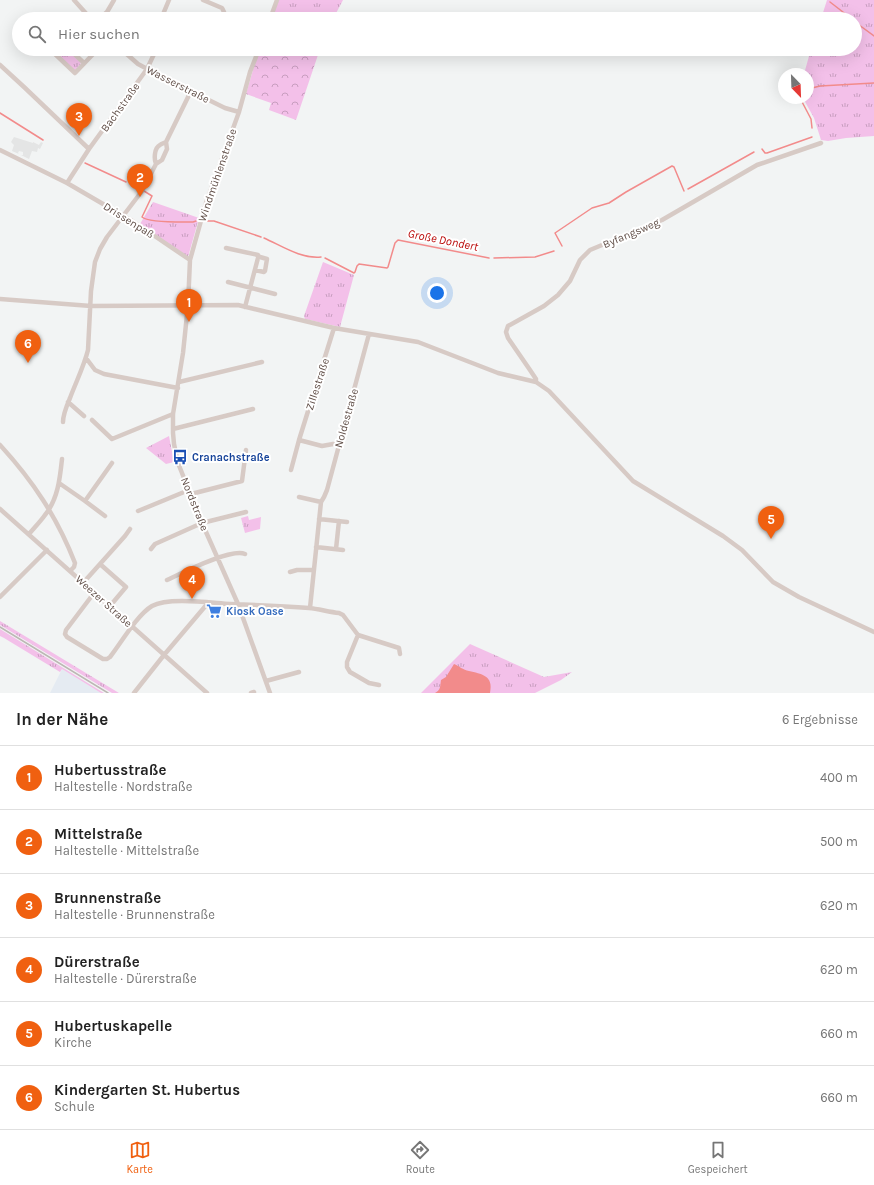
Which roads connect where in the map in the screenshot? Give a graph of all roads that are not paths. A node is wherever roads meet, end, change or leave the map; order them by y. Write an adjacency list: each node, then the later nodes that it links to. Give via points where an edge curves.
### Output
1 (74, 0): 6 (street)
2 (114, 0): 7 (street)
3 (169, 0): 8 (street)
4 (203, 0): 9 (street, via 222,8)
5 (276, 0): 10 (street)
6 (85, 12)
7 (108, 12)
8 (164, 12)
9 (224, 12)
10 (272, 12)
11 (57, 56): 17 (street, via 75,73)
12 (76, 56): 17 (street)
13 (91, 56): 17 (street)
14 (129, 56): 19 (street, Wasserstraße)
15 (153, 56): 19 (street, Bachstraße)
16 (256, 56): 21 (street, Windmühlenstraße)
17 (84, 64)
18 (0, 65): 24 (street)
19 (147, 69): 20 (street, Wasserstraße); 24 (street, Bachstraße)
20 (191, 91): 21 (street, Wasserstraße); 22 (street)
21 (239, 112): 31 (street, Windmühlenstraße, via 206,203)
22 (166, 142): 26 (street, via 167,149 162,160); 26 (street, via 157,147 154,158)
23 (821, 143): 44 (street, Byfangsweg, via 757,165 662,220 587,253 558,295 506,329 509,341)
24 (89, 149): 27 (street, Bachstraße)
25 (0, 150): 27 (street, Drissenpaß)
26 (156, 164): 28 (street, via 142,191)
27 (67, 183): 28 (street, Drissenpaß)
28 (123, 216): 31 (street, Drissenpaß); 38 (street, via 104,241 95,262)
29 (226, 248): 30 (street)
30 (259, 257): 32 (street); 32 (street, via 268,260 265,271)
31 (190, 260): 37 (street, Windmühlenstraße)
32 (255, 270): 34 (street)
33 (228, 282): 34 (street)
34 (251, 288): 35 (street); 39 (street)
35 (275, 294)
36 (0, 299): 38 (street)
37 (188, 305): 38 (street); 39 (street); 46 (street, Nordstraße)
38 (91, 306): 42 (street)
39 (245, 307): 40 (street)
40 (334, 328): 41 (street); 56 (street, Zillestraße)
41 (370, 334): 45 (street, via 418,342 498,373); 58 (street, Noldestraße)
42 (86, 358): 48 (street, via 95,370 104,374); 49 (street)
43 (262, 362): 46 (street)
44 (530, 370): 45 (street); 47 (street, Byfangsweg)
45 (526, 379): 47 (street)
46 (179, 382): 48 (street, Nordstraße)
47 (536, 382): 99 (street, via 549,391 633,480 723,536 742,550 773,582)
48 (178, 388): 51 (street, Nordstraße)
49 (68, 402): 52 (street); 54 (street)
50 (253, 408): 55 (street)
51 (173, 414): 53 (street, via 112,439); 55 (street, Nordstraße)
52 (84, 416)
53 (92, 420)
54 (63, 422)
55 (173, 429): 64 (street, Nordstraße, via 177,458)
56 (299, 440): 58 (street, via 322,446); 62 (street, Zillestraße)
57 (0, 445): 69 (street)
58 (338, 445): 67 (street, Noldestraße, via 324,497)
59 (246, 450): 64 (street, via 242,481)
60 (62, 459): 63 (street)
61 (112, 463): 66 (street)
62 (291, 470)
63 (59, 483): 66 (street); 69 (street)
64 (190, 492): 70 (street); 76 (street, Nordstraße)
65 (299, 497): 67 (street)
66 (84, 501): 72 (street)
67 (320, 502): 73 (street, Noldestraße)
68 (0, 509): 78 (street, Weezer Straße)
69 (49, 509): 78 (street); 88 (street, via 75,563)
70 (138, 511)
71 (246, 512): 76 (street)
72 (105, 516)
73 (319, 519): 74 (street); 79 (street, Noldestraße)
74 (339, 521): 75 (street); 81 (street)
75 (347, 522)
76 (202, 524): 80 (street, via 155,544); 85 (street, Nordstraße)
77 (130, 529): 86 (street)
78 (29, 534): 82 (street, Weezer Straße)
79 (316, 547): 81 (street); 87 (street, Noldestraße)
80 (151, 549)
81 (336, 549): 83 (street)
82 (47, 550): 88 (street, Weezer Straße); 93 (street)
83 (343, 550)
84 (245, 554): 85 (street, via 241,552)
85 (217, 558): 90 (street); 95 (street, Nordstraße)
86 (100, 564): 91 (street); 96 (street, via 126,587)
87 (314, 570): 89 (street); 97 (street, Noldestraße)
88 (70, 571): 91 (street, Weezer Straße)
89 (290, 572)
90 (167, 580)
91 (83, 583): 92 (street, Weezer Straße)
92 (94, 593): 96 (street, Weezer Straße); 98 (street, via 66,630 67,637 107,659)
93 (0, 597)
94 (208, 603): 95 (street); 98 (street, via 168,602 155,605 145,611); 101 (street)
95 (238, 604): 97 (street); 104 (street, Nordstraße)
96 (110, 606): 98 (street, Weezer Straße)
97 (310, 608): 100 (street, via 343,615)
98 (132, 626): 101 (street, Weezer Straße)
99 (874, 632)
100 (358, 635): 102 (street, via 399,648); 105 (street, via 347,667 350,672 369,683)
101 (164, 654): 106 (street); 107 (street, Weezer Straße)
102 (400, 654)
103 (299, 672): 104 (street)
104 (266, 681): 108 (street, Nordstraße)
105 (379, 685)
106 (134, 693)
107 (207, 693)
108 (270, 693)

